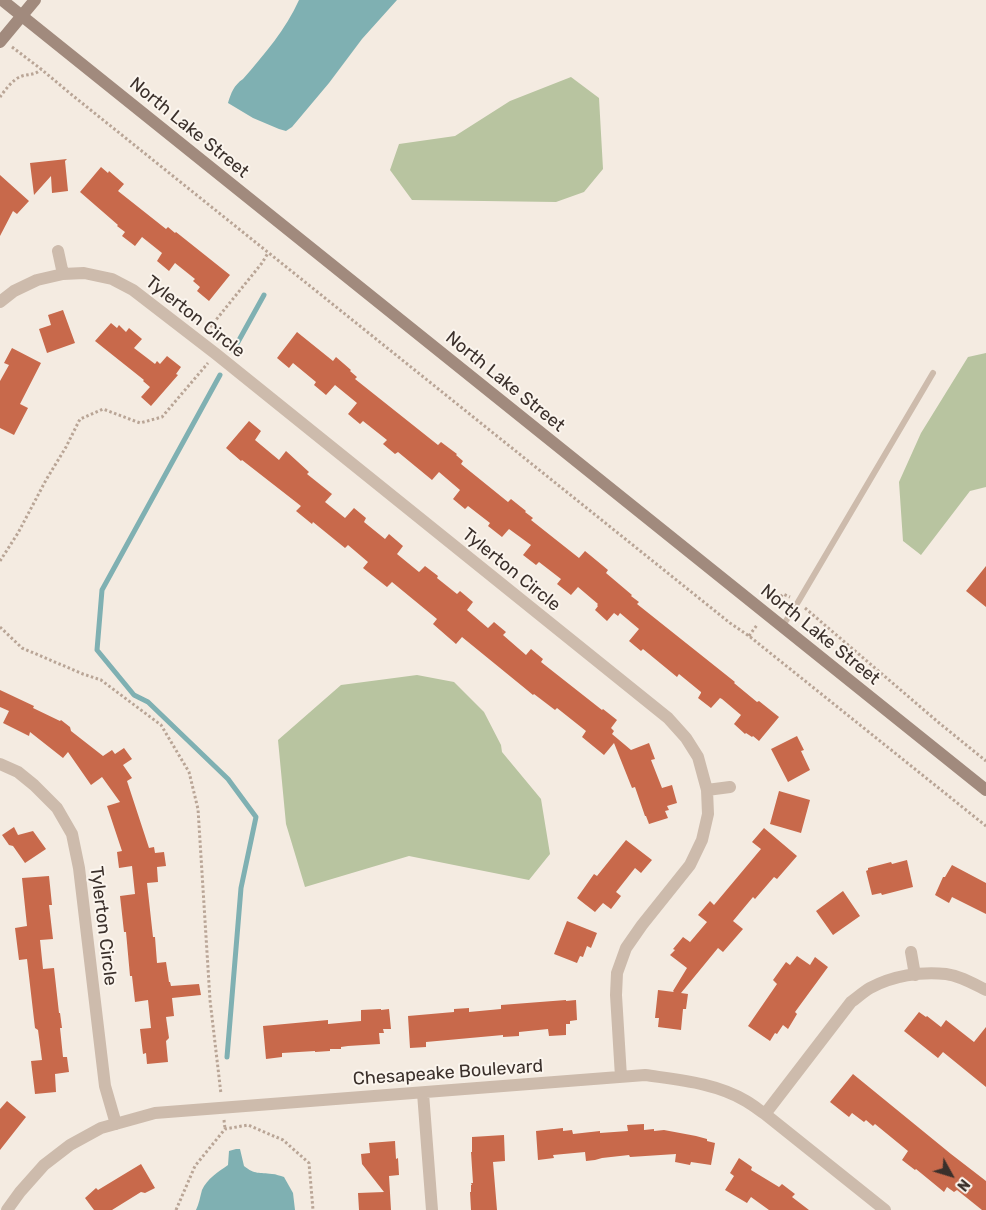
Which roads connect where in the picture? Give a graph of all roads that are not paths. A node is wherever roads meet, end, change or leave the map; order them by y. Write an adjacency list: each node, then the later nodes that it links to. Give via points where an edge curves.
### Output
1 (2, 0): 3 (street, North Lake Street)
2 (34, 0): 3 (street)
3 (21, 16): 4 (street); 9 (street, North Lake Street)
4 (1, 41)
5 (58, 251): 6 (street)
6 (63, 274): 7 (street, Tylerton Circle, via 14,290); 12 (street, Tylerton Circle, via 84,273 112,279 133,290 216,354 668,718 698,757)
7 (0, 302)
8 (933, 372): 9 (lane)
9 (782, 627): 13 (street, North Lake Street)
10 (0, 764): 20 (street, Tylerton Circle, via 18,772 34,785 57,808 72,834 79,868 105,1086)
11 (730, 787): 12 (street)
12 (707, 790): 17 (street, Tylerton Circle, via 708,814 702,840 690,864 626,948 617,973)
13 (986, 790)
14 (911, 952): 15 (street)
15 (915, 974): 16 (street, via 947,974); 19 (street, via 890,979 851,1002)
16 (986, 990)
17 (621, 1077): 18 (street, Chesapeake Boulevard); 19 (street, Chesapeake Boulevard, via 645,1075 697,1082 746,1101)
18 (423, 1093): 20 (street, Chesapeake Boulevard, via 155,1113); 22 (street)
19 (765, 1114): 23 (street, Chesapeake Boulevard)
20 (116, 1124): 21 (street, Chesapeake Boulevard, via 70,1144 44,1165)
21 (7, 1210)
22 (432, 1210)
23 (885, 1210)

